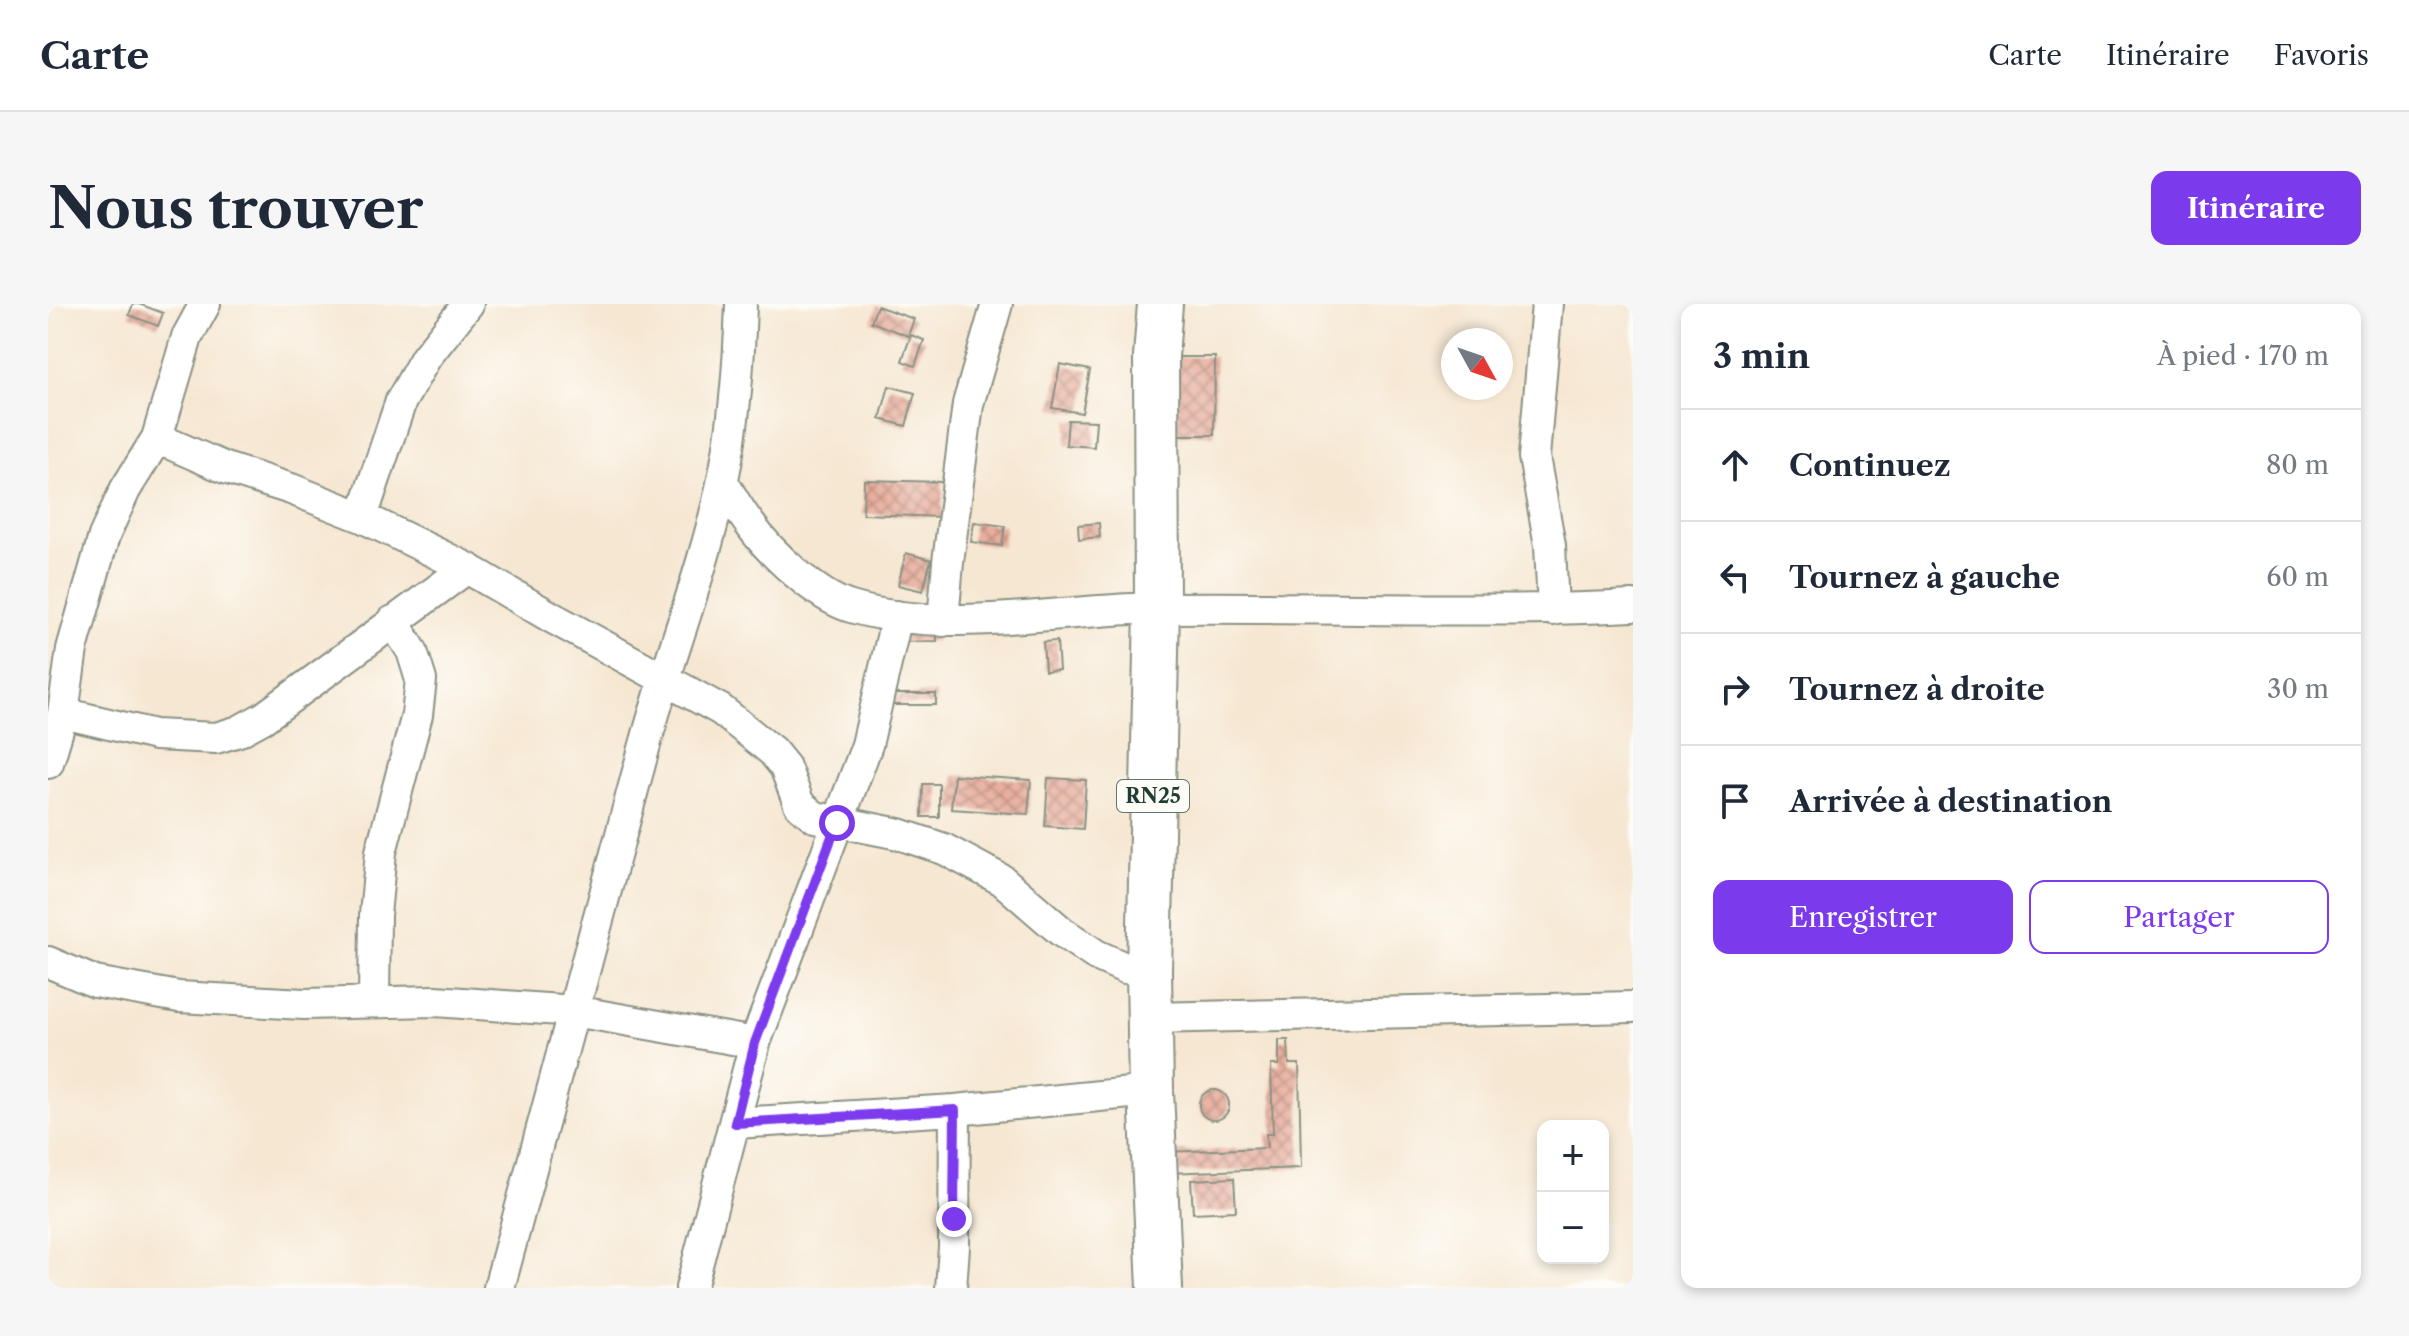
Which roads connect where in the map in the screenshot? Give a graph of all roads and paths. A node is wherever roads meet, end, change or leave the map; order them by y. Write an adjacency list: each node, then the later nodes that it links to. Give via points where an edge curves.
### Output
1 (205, 304): 7 (street, via 187,337)
2 (468, 304): 9 (street, via 426,357 401,401)
3 (741, 304): 8 (street)
4 (997, 304): 16 (street, via 968,404)
5 (1160, 304): 12 (main road, RN25)
6 (1547, 304): 13 (street, via 1534,457 1550,545)
7 (157, 438): 9 (street); 17 (street, via 125,490)
8 (723, 482): 14 (street, via 773,551 820,591 849,607); 18 (street)
9 (362, 517): 10 (street)
10 (467, 568): 15 (street); 18 (street)
11 (1633, 606): 13 (street)
12 (1157, 608): 13 (street); 16 (street); 23 (main road, RN25)
13 (1553, 610)
14 (897, 616): 16 (street); 21 (street, via 867,745)
15 (393, 621): 19 (street, via 263,718 216,738 155,735); 24 (street, via 412,651 421,680 417,715 381,852)
16 (943, 621)
17 (60, 645): 19 (street)
18 (663, 677): 21 (street, via 721,710 772,751 785,767 799,804 815,817); 26 (street)
19 (63, 713): 20 (street)
20 (48, 763)
21 (837, 823): 23 (street, via 944,849 1002,880 1096,955 1125,968); 28 (street)
22 (48, 962): 24 (street, via 95,982 179,997)
23 (1149, 971): 27 (main road, RN25)
24 (374, 1002): 26 (street)
25 (1633, 1007): 27 (street)
26 (574, 1011): 28 (street); 32 (street)
27 (1151, 1018): 29 (main road, RN25)
28 (755, 1043): 31 (street)
29 (1151, 1091): 30 (street); 35 (main road, RN25)
30 (955, 1110): 31 (street); 34 (street)
31 (735, 1123): 33 (street)
32 (499, 1288)
33 (691, 1288)
34 (951, 1288)
35 (1160, 1288)

